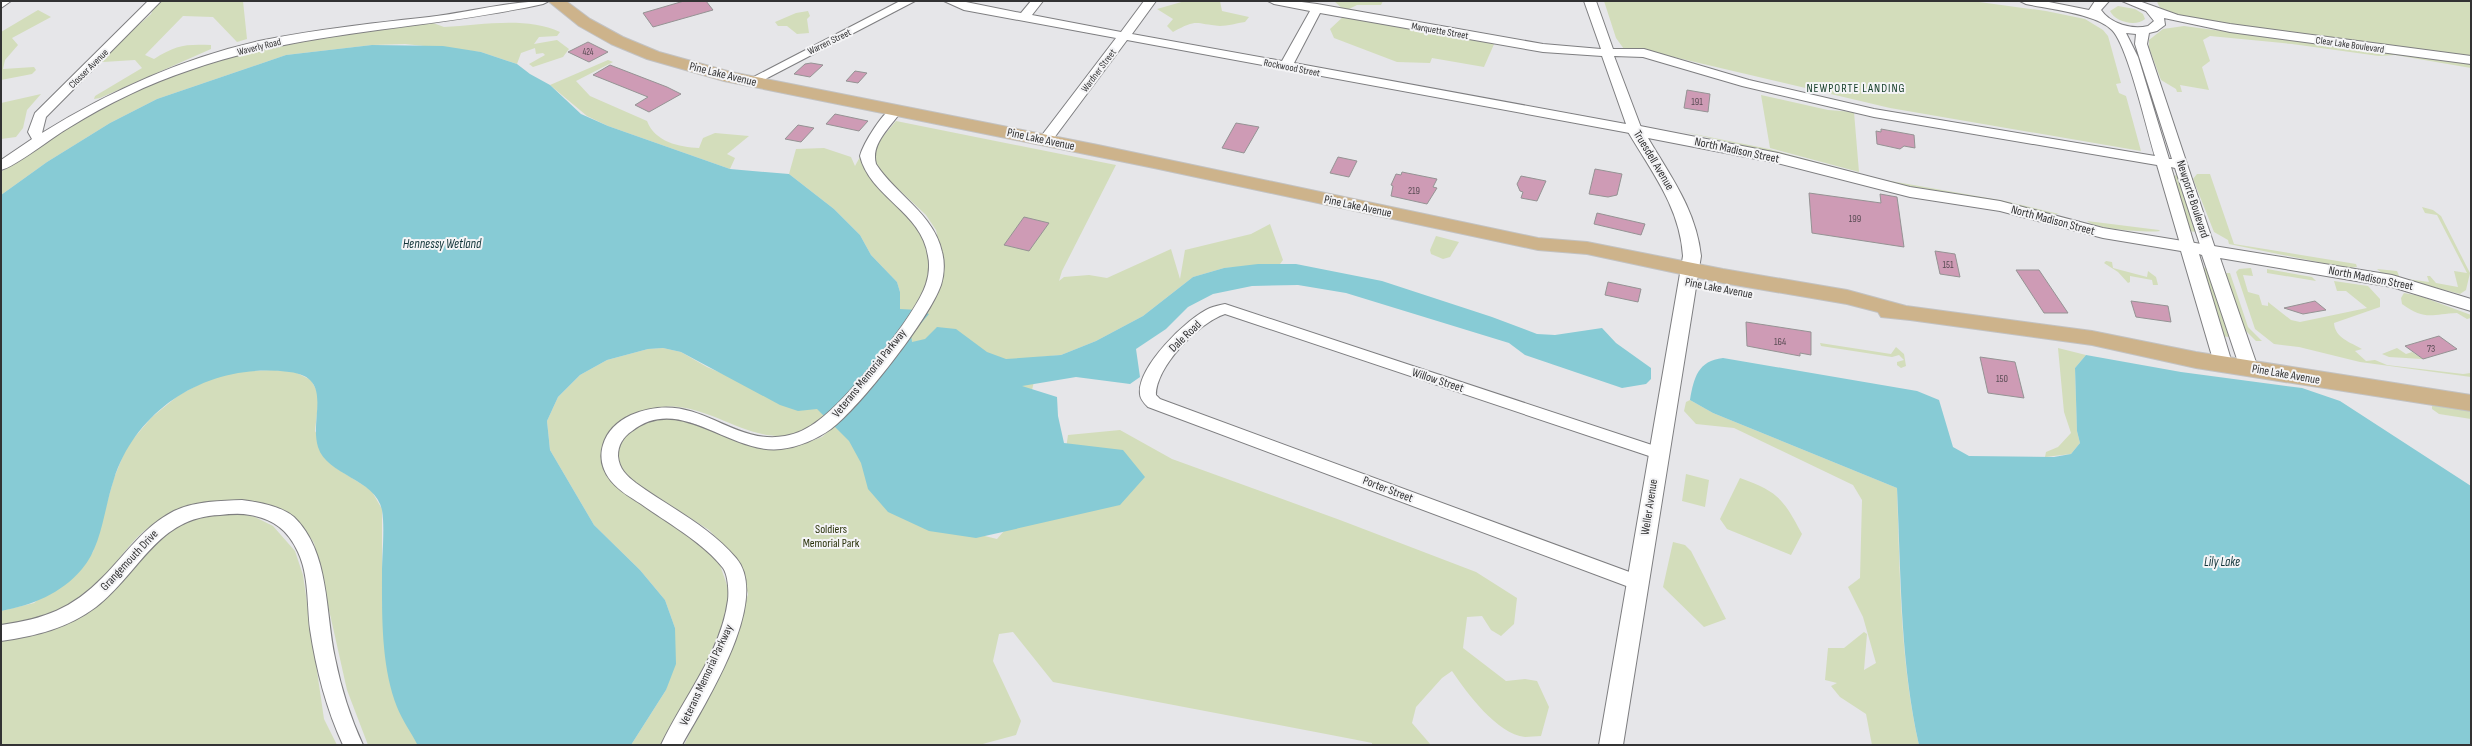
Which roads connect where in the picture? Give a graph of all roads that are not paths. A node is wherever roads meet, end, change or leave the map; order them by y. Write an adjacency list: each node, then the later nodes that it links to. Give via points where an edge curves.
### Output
1 (6, 1): 16 (street)
2 (155, 1): 35 (street, Closser Avenue, via 40,116 35,132)
3 (543, 1): 35 (street, Waverly Road, via 470,16 302,36 229,53 142,86 97,107)
4 (556, 1): 29 (main road, Pine Lake Avenue, via 578,18 629,44 699,70)
5 (908, 1): 29 (street, Warren Street)
6 (950, 1): 20 (street, Rockwood Street)
7 (1037, 1): 20 (street)
8 (1150, 1): 25 (street, Wardner Street)
9 (1274, 1): 17 (street, Marquette Street)
10 (1580, 1): 26 (street, Truesdell Avenue, via 1596,43)
11 (1590, 1): 26 (street, Truesdell Avenue, via 1606,43)
12 (2026, 1): 19 (street)
13 (2035, 1): 15 (street)
14 (2128, 1): 18 (street, Clear Lake Boulevard)
15 (2100, 2): 19 (street, via 2095,10)
16 (1, 4)
17 (1317, 8): 26 (street, Marquette Street, via 1544,48); 28 (street)
18 (2153, 11): 21 (street, via 2160,21); 23 (street, Clear Lake Boulevard)
19 (2100, 17): 22 (street)
20 (1024, 18): 25 (street, Rockwood Street)
21 (2159, 25): 23 (street, Clear Lake Boulevard); 24 (street, Clear Lake Boulevard)
22 (2116, 26): 24 (street); 30 (street, Newporte Boulevard, via 2126,42)
23 (2230, 28): 27 (street, Clear Lake Boulevard)
24 (2143, 30): 31 (street, Newporte Boulevard, via 2141,44)
25 (1124, 36): 28 (street, Rockwood Street); 34 (street, Wardner Street)
26 (1606, 52): 33 (street, Truesdell Avenue); 36 (street, Marquette Street, via 1644,53 1746,83 1874,113)
27 (2471, 60)
28 (1286, 66): 33 (street, Rockwood Street)
29 (750, 82): 32 (main road, Pine Lake Avenue)
30 (2141, 91): 31 (street); 36 (street, Newporte Boulevard)
31 (2159, 94): 37 (street, Newporte Boulevard)
32 (896, 110): 34 (main road, Pine Lake Avenue); 53 (street, Veterans Memorial Parkway, via 867,155 873,174 922,222 935,248 936,275 932,288 919,310 854,396 830,422 805,438 784,442 765,443 691,415 657,413 639,417 624,426 615,436 609,455 615,474 632,490 701,536 732,566 736,582 737,600 727,636)
33 (1635, 130): 39 (street, North Madison Street, via 1778,158 1910,192 2000,206 2103,233); 41 (street, Truesdell Avenue, via 1682,207 1689,226 1692,256)
34 (1046, 139): 41 (main road, Pine Lake Avenue, via 1538,244 1578,258)
35 (39, 141): 38 (street, Waverly Road)
36 (2161, 162): 37 (street, Marquette Street); 39 (street, Newporte Boulevard)
37 (2181, 165): 40 (street, Newporte Boulevard)
38 (1, 166)
39 (2188, 247): 40 (street, North Madison Street); 44 (street, Newporte Boulevard)
40 (2209, 251): 42 (street, North Madison Street, via 2392,281); 45 (street, Newporte Boulevard)
41 (1689, 276): 44 (main road, Pine Lake Avenue, via 1852,311 1903,312); 49 (street, Weller Avenue)
42 (2471, 305)
43 (1219, 309): 47 (street, Dale Road, via 1202,319 1171,347 1150,379); 49 (street, Willow Street, via 1233,310)
44 (2220, 357): 45 (main road, Pine Lake Avenue)
45 (2247, 361): 46 (main road, Pine Lake Avenue); 48 (main road, Pine Lake Avenue)
46 (2471, 389)
47 (1148, 390): 50 (street, Porter Street, via 1148,396 1154,403)
48 (2471, 403)
49 (1658, 452): 50 (street, Weller Avenue, via 1648,525)
50 (1636, 582): 54 (street, Weller Avenue)
51 (1, 633): 52 (street, Grangemouth Drive, via 31,628 65,617 111,581 149,537 174,518 220,506 253,508 286,521 307,551 323,648 341,720)
52 (353, 745)
53 (671, 745)
54 (1611, 745)

